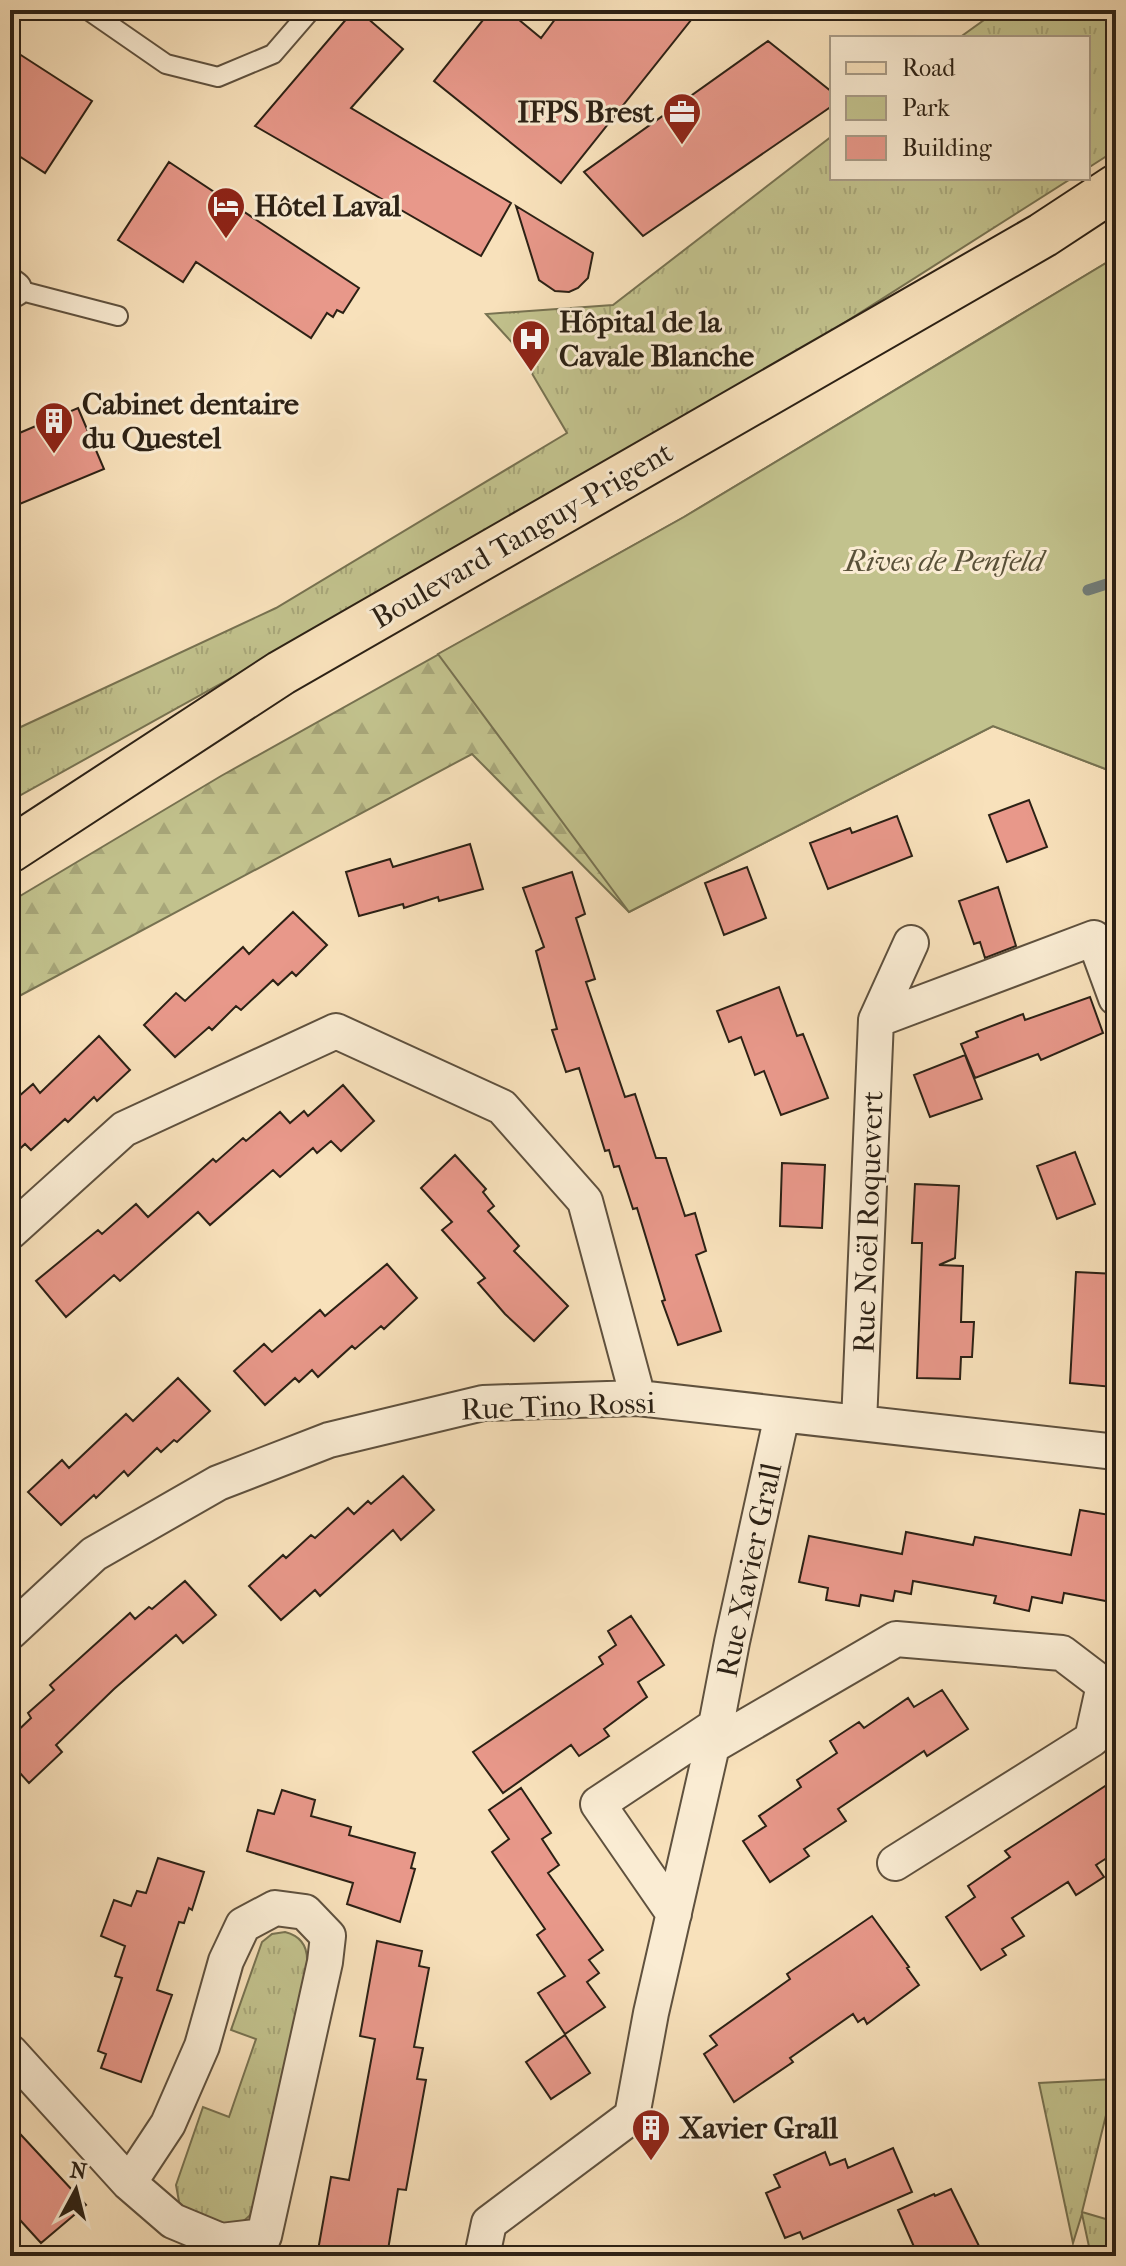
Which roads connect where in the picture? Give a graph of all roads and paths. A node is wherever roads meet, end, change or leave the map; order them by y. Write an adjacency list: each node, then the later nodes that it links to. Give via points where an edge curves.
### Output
1 (88, 10): 2 (lane, via 166,64 218,77 273,54)
2 (311, 10)
3 (1116, 187): 6 (main road, Boulevard Tanguy-Prigent, via 1043,235 281,673)
4 (11, 289): 5 (lane)
5 (118, 316)
6 (214, 719): 7 (main road); 8 (main road, Boulevard Tanguy-Prigent)
7 (10, 829)
8 (10, 850)
9 (911, 943): 11 (street, Rue Noël Roquevert)
10 (1116, 998): 11 (street, via 1094,938)
11 (876, 1020): 15 (street, Rue Noël Roquevert)
12 (10, 1232): 13 (street, via 124,1129 336,1031 502,1107 585,1201)
13 (638, 1398): 14 (street, Rue Tino Rossi); 17 (street, Rue Tino Rossi, via 483,1403 329,1440 218,1483 94,1554)
14 (782, 1415): 15 (street, Rue Tino Rossi); 18 (street, Rue Xavier Grall)
15 (859, 1423): 16 (street, Rue Tino Rossi)
16 (1116, 1452)
17 (10, 1632)
18 (714, 1735): 19 (street, via 896,1639 1062,1653 1104,1685 1092,1739); 20 (street, Rue Xavier Grall); 20 (street, via 598,1804)
19 (895, 1863)
20 (674, 1914): 23 (street, Rue Xavier Grall, via 632,2116 489,2223)
21 (10, 2052): 22 (street)
22 (129, 2183): 22 (street, via 173,2221 221,2241 264,2236 325,1962 328,1936 305,1912 275,1908 243,1925 226,1961 202,2046 168,2124)
23 (482, 2256)

